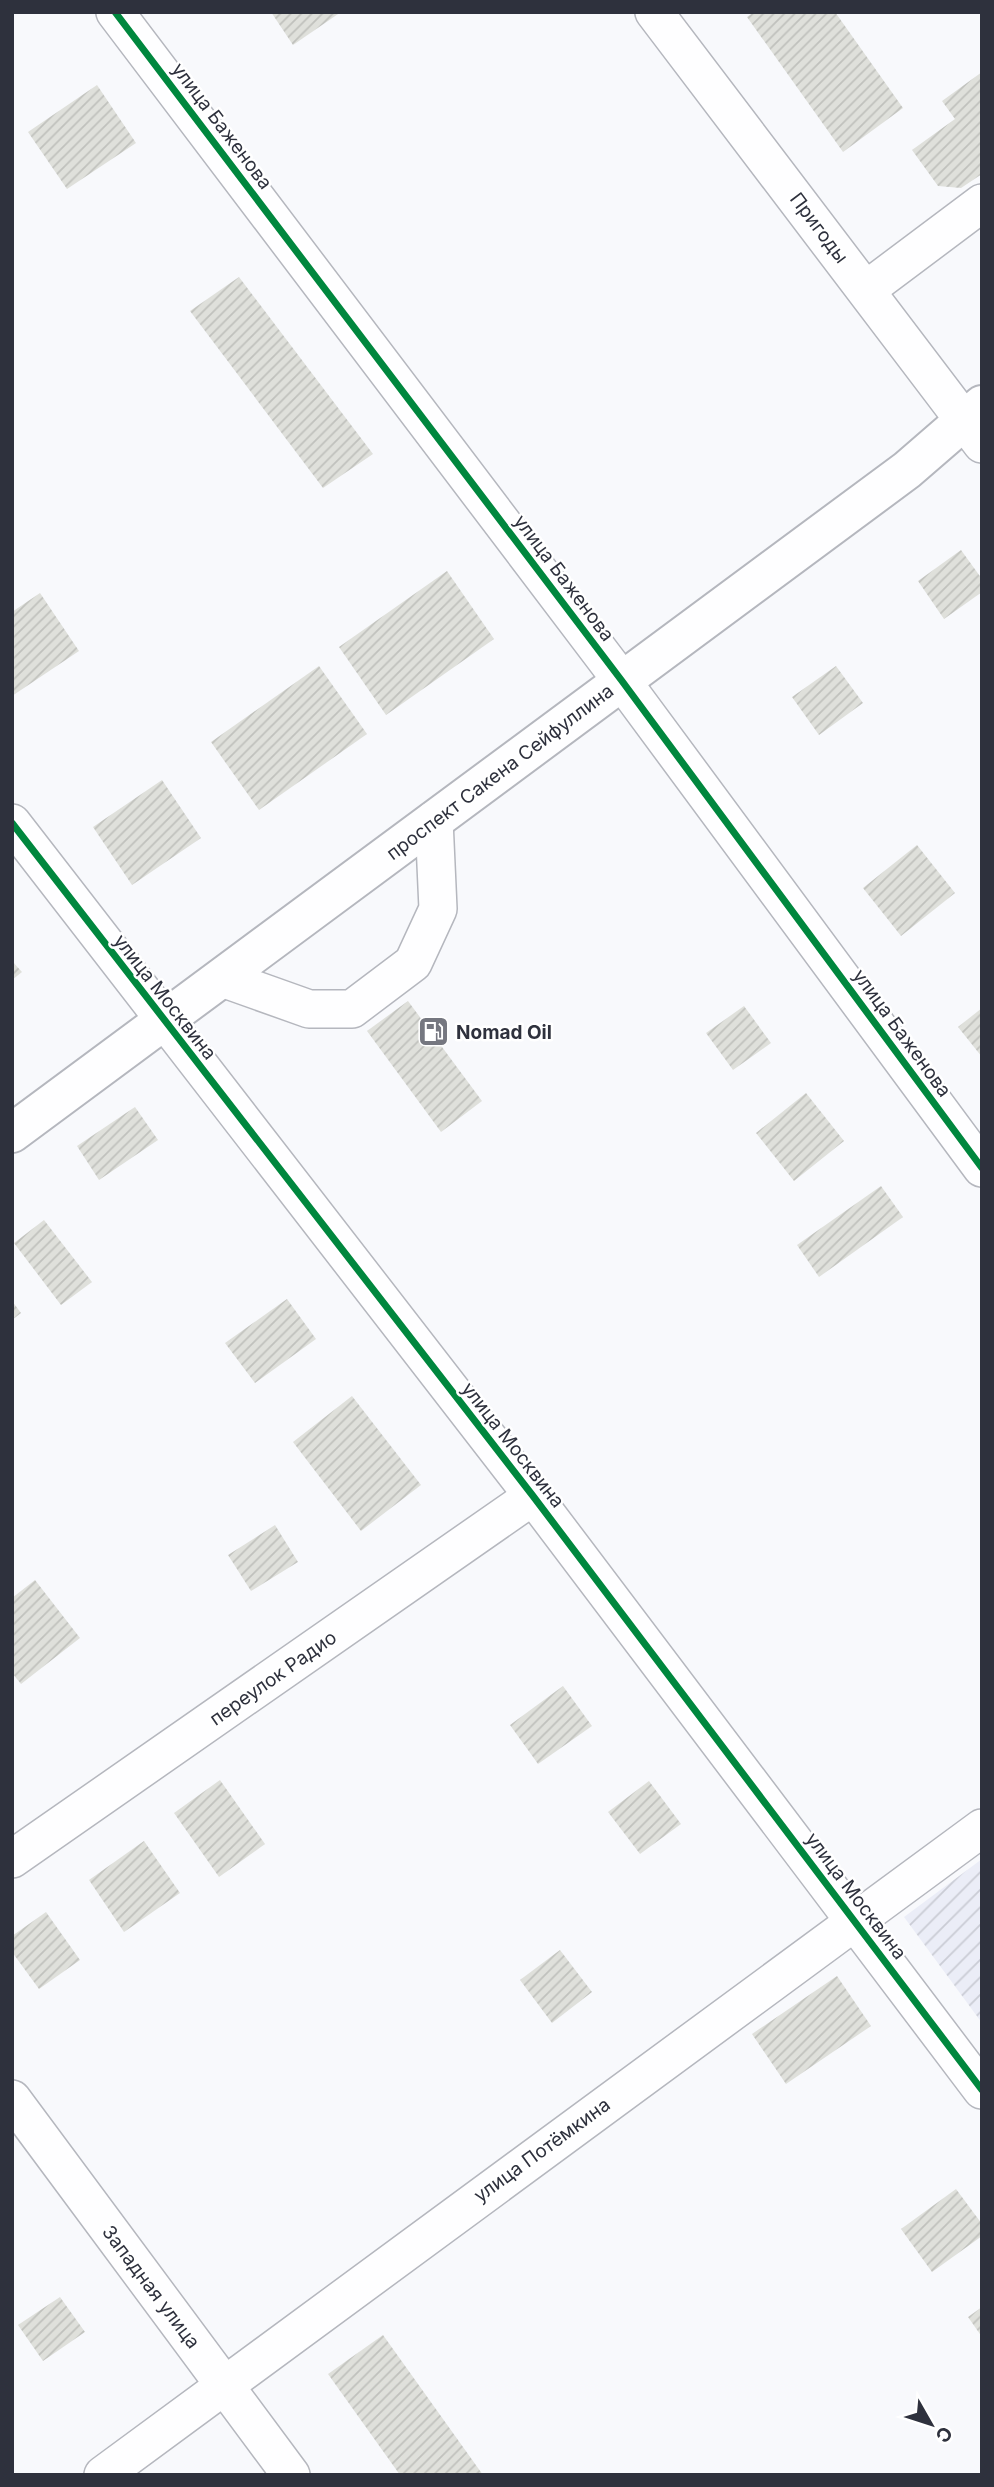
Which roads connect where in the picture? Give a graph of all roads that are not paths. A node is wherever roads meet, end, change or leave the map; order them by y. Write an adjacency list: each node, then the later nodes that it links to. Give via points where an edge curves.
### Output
1 (115, 12): 6 (street, улица Баженова)
2 (654, 12): 4 (street, Пригоды)
3 (982, 203): 4 (street)
4 (866, 290): 5 (street, Пригоды)
5 (976, 423): 6 (main road, проспект Сакена Сейфуллина)
6 (622, 681): 7 (main road, проспект Сакена Сейфуллина); 12 (street, улица Баженова)
7 (435, 820): 9 (main road, проспект Сакена Сейфуллина); 9 (street, via 438,909 413,963 352,1009 309,1009)
8 (12, 823): 10 (street, улица Москвина)
9 (222, 978): 10 (main road, проспект Сакена Сейфуллина)
10 (164, 1021): 11 (main road, проспект Сакена Сейфуллина); 13 (street, улица Москвина)
11 (12, 1133)
12 (982, 1168)
13 (533, 1496): 15 (street, переулок Радио); 16 (street, улица Москвина)
14 (982, 1828): 16 (street, улица Потёмкина)
15 (12, 1859)
16 (855, 1920): 17 (street, улица Москвина); 19 (street, улица Потёмкина)
17 (982, 2090)
18 (12, 2099): 19 (street, Западная улица)
19 (223, 2384): 20 (street, улица Потёмкина); 21 (street, Западная улица)
20 (103, 2475)
21 (291, 2475)

